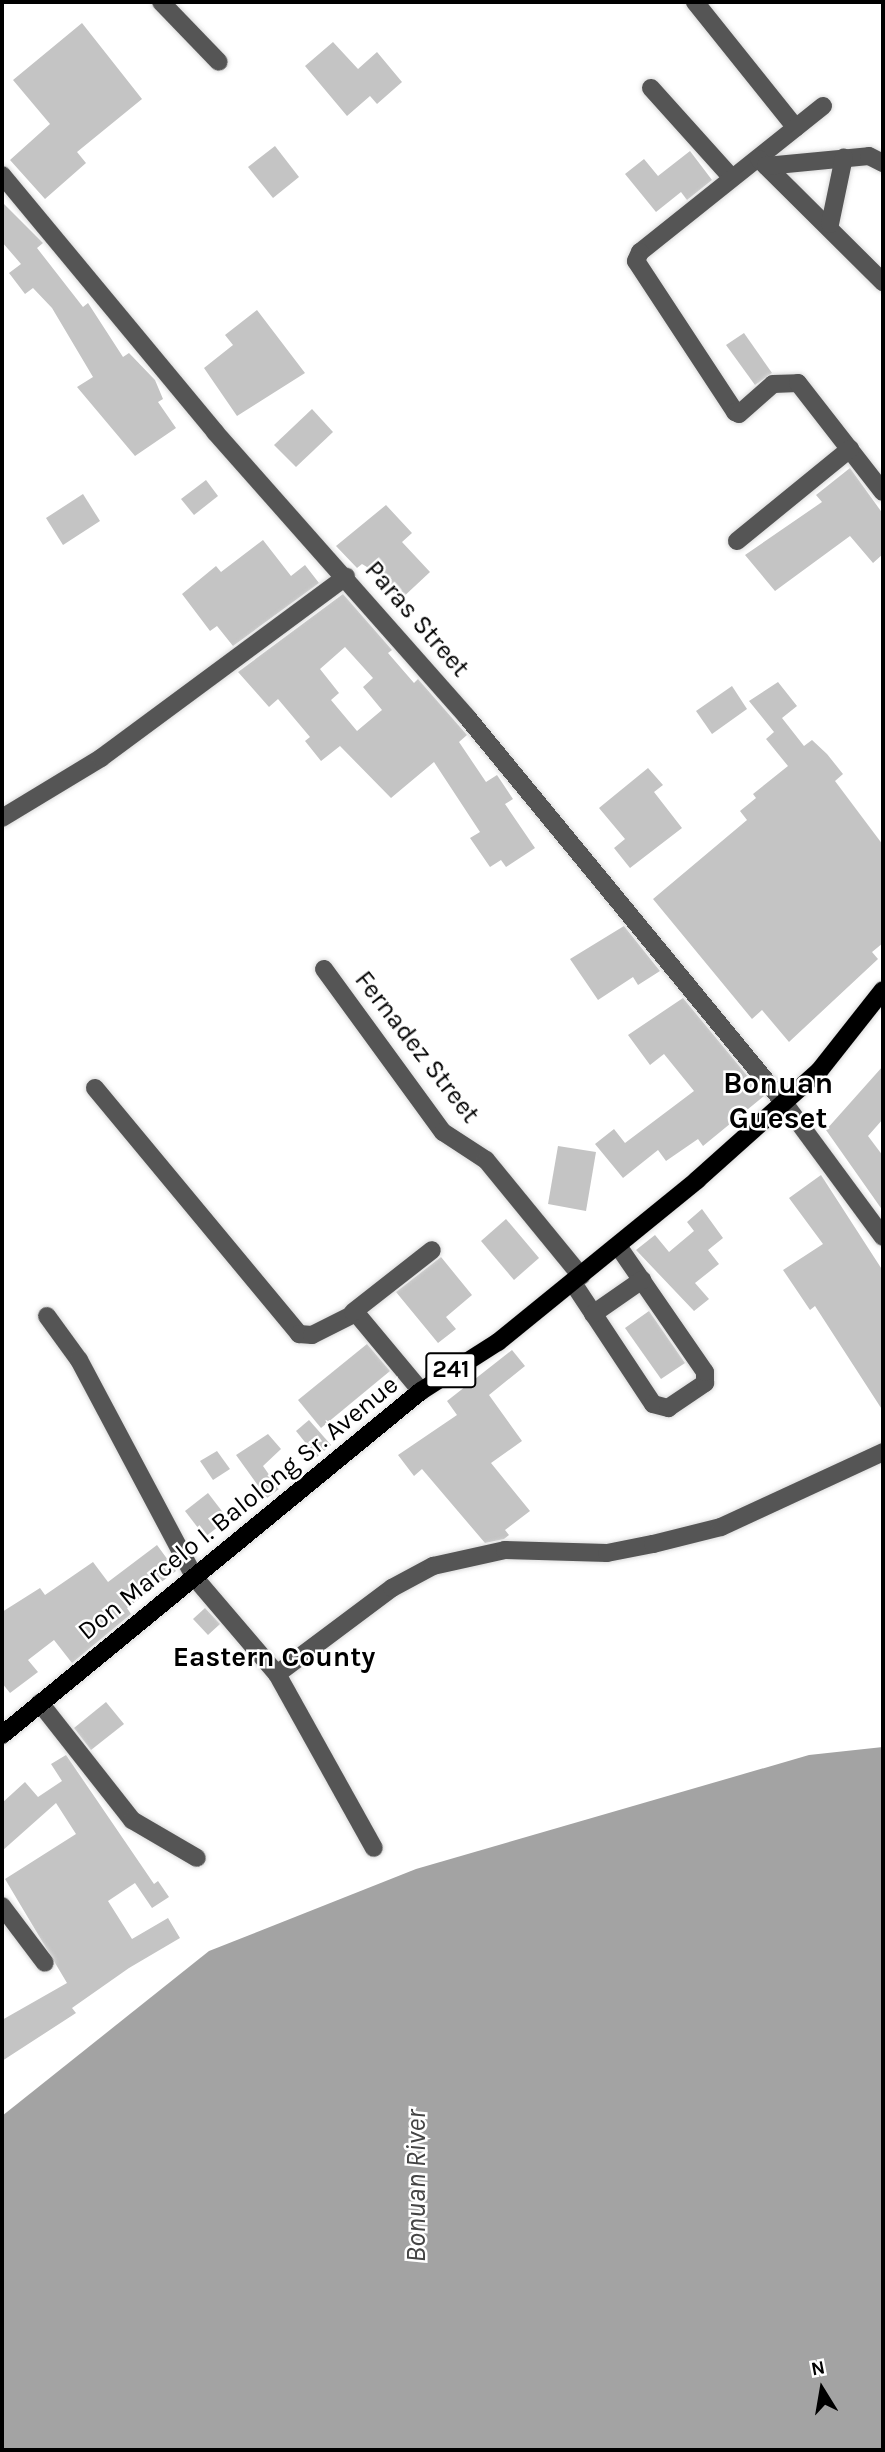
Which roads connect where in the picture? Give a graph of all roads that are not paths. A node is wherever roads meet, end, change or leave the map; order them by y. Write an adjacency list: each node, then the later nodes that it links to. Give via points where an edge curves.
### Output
1 (161, 2): 3 (street)
2 (695, 2): 6 (street)
3 (219, 62)
4 (650, 88): 11 (street)
5 (823, 106): 6 (street)
6 (796, 128): 9 (street)
7 (844, 157): 8 (street); 9 (street); 12 (street)
8 (879, 158)
9 (762, 162): 11 (street); 12 (street)
10 (2, 175): 17 (street, Paras Street, via 215,432)
11 (732, 178): 14 (street, via 640,251 636,261 735,412 773,384 797,383)
12 (830, 224): 13 (street)
13 (883, 282)
14 (850, 449): 15 (street); 16 (street)
15 (883, 492)
16 (737, 541)
17 (346, 577): 18 (street, via 101,758); 22 (street, Paras Street)
18 (2, 818)
19 (324, 969): 26 (street, Fernadez Street, via 443,1132 486,1160)
20 (883, 990): 22 (main road, Don Marcelo I. Balolong Sr. Avenue / 241)
21 (95, 1088): 28 (street, via 299,1334 312,1335)
22 (785, 1104): 23 (street, Paras Street); 24 (main road, Don Marcelo I. Balolong Sr. Avenue / 241)
23 (883, 1237)
24 (618, 1247): 26 (main road, Don Marcelo I. Balolong Sr. Avenue / 241); 27 (street)
25 (432, 1250): 28 (street)
26 (577, 1280): 29 (street, Fernadez Street); 31 (main road, Don Marcelo I. Balolong Sr. Avenue / 241, via 499,1342)
27 (642, 1280): 29 (street); 29 (street, Fernadez Street, via 706,1377 668,1408 653,1404)
28 (353, 1312): 31 (street)
29 (593, 1314)
30 (47, 1316): 33 (street, via 79,1360)
31 (421, 1391): 33 (main road, Don Marcelo I. Balolong Sr. Avenue / 241)
32 (883, 1452): 34 (street, via 721,1527 653,1545 607,1553 505,1550 433,1566 392,1588)
33 (195, 1578): 34 (street); 35 (main road, Don Marcelo I. Balolong Sr. Avenue / 241)
34 (277, 1674): 37 (street)
35 (40, 1703): 36 (main road, Don Marcelo I. Balolong Sr. Avenue / 241); 38 (street, via 132,1820)
36 (2, 1735)
37 (374, 1847)
38 (197, 1858)
39 (2, 1906): 40 (street)
40 (46, 1963)

